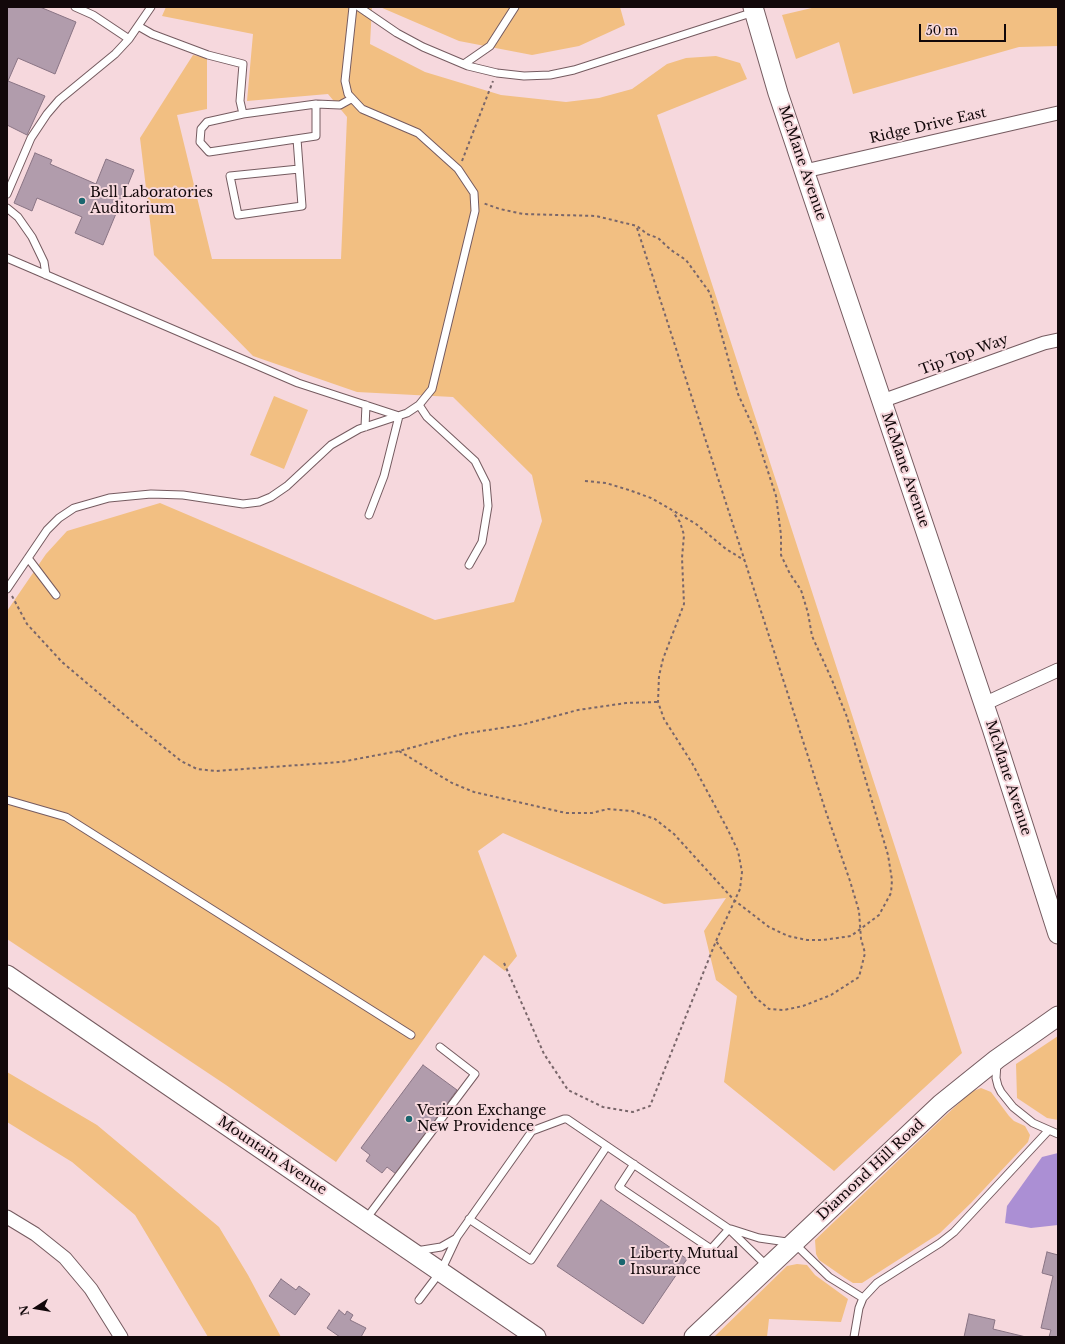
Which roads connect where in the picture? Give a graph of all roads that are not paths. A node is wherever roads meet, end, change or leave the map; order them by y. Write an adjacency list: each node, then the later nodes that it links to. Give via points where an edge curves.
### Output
1 (75, 7): 8 (lane, via 94,14)
2 (151, 7): 7 (lane)
3 (353, 7): 10 (lane, via 345,81)
4 (360, 7): 9 (lane, via 404,37)
5 (516, 7): 9 (lane, via 490,46)
6 (754, 9): 9 (lane, via 574,70 550,75 524,76); 16 (main road, McMane Avenue, via 778,93)
7 (138, 26): 8 (lane); 13 (lane, via 152,34 242,64 240,101)
8 (129, 39): 17 (lane, via 47,114 31,138)
9 (464, 64)
10 (351, 99): 11 (lane, via 340,105); 24 (lane, via 362,109 418,133 458,169 476,200 432,389)
11 (316, 104): 13 (lane); 14 (lane, via 316,136)
12 (1058, 113): 16 (street, Ridge Drive East)
13 (243, 114): 14 (lane, via 207,122 201,129 200,142 209,152)
14 (297, 139): 15 (lane)
15 (299, 168): 15 (lane, via 302,206 238,215 230,176)
16 (805, 171): 22 (main road, McMane Avenue)
17 (7, 194)
18 (7, 208): 20 (lane, via 18,217 32,237 44,262)
19 (7, 258): 20 (lane)
20 (46, 275): 23 (lane, via 298,383)
21 (1058, 340): 22 (street, Tip Top Way)
22 (882, 401): 33 (main road, McMane Avenue)
23 (366, 405): 25 (lane); 26 (lane)
24 (419, 405): 25 (lane); 29 (lane, via 427,417 475,461 486,484 488,506 482,542)
25 (398, 416): 26 (lane); 27 (lane, via 384,476)
26 (365, 427): 28 (lane, via 331,445 272,497 243,504 166,494 129,495 91,502 74,508 60,518 47,530)
27 (369, 515)
28 (28, 558): 30 (lane); 31 (lane)
29 (468, 565)
30 (7, 588)
31 (56, 595)
32 (1058, 670): 33 (street)
33 (984, 704): 35 (main road, McMane Avenue)
34 (7, 800): 38 (lane, via 66,817)
35 (1058, 934)
36 (7, 975): 46 (main road, Mountain Avenue)
37 (1058, 1016): 40 (main road, Diamond Hill Road)
38 (410, 1035)
39 (440, 1047): 46 (lane, via 475,1074)
40 (997, 1059): 41 (lane, via 996,1078 1001,1092 1022,1115); 50 (main road, Diamond Hill Road, via 941,1104)
41 (1048, 1131): 42 (lane); 54 (lane, via 954,1232 877,1283)
42 (1058, 1134)
43 (607, 1146): 44 (lane); 47 (lane, via 567,1119 535,1129); 47 (lane, via 531,1260)
44 (634, 1164): 48 (lane); 48 (lane, via 619,1187 711,1249)
45 (7, 1217): 57 (street, via 36,1234 65,1258 91,1289)
46 (366, 1219): 51 (main road, Mountain Avenue)
47 (469, 1219): 49 (lane)
48 (729, 1229): 50 (lane, via 759,1238); 52 (lane)
49 (456, 1237): 51 (lane, via 441,1247); 53 (lane)
50 (794, 1243): 52 (main road, Diamond Hill Road); 54 (lane, via 829,1277)
51 (413, 1252): 53 (main road, Mountain Avenue)
52 (768, 1267): 56 (main road, Diamond Hill Road)
53 (441, 1271): 55 (lane); 58 (main road, Mountain Avenue)
54 (863, 1298): 60 (lane)
55 (419, 1300)
56 (698, 1333): 59 (main road)
57 (121, 1337)
58 (536, 1337)
59 (684, 1337)
60 (854, 1337)

